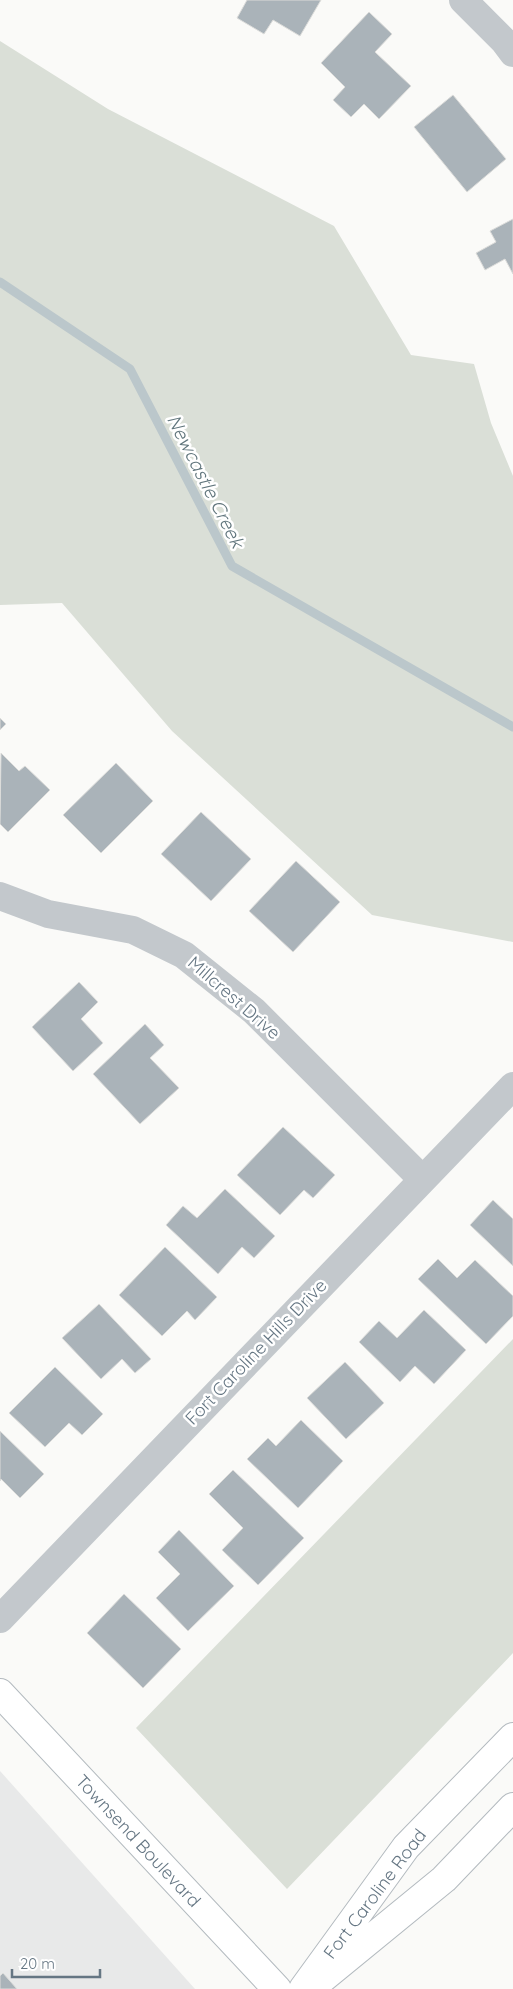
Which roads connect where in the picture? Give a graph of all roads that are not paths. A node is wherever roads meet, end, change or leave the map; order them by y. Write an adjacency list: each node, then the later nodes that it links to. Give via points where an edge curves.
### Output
1 (463, 0): 2 (street)
2 (513, 53)
3 (0, 896): 5 (street, Millcrest Drive, via 48,914 133,930 184,955 254,1011)
4 (513, 1086): 5 (street, Fort Caroline Hills Drive)
5 (422, 1179): 6 (street, Fort Caroline Hills Drive)
6 (0, 1619)
7 (0, 1693): 10 (street, Townsend Boulevard)
8 (513, 1737): 11 (street, Fort Caroline Road, via 406,1847)
9 (513, 1807): 12 (street, Fort Caroline Road, via 444,1878)
10 (277, 1989)
11 (303, 1989)
12 (311, 1989)

